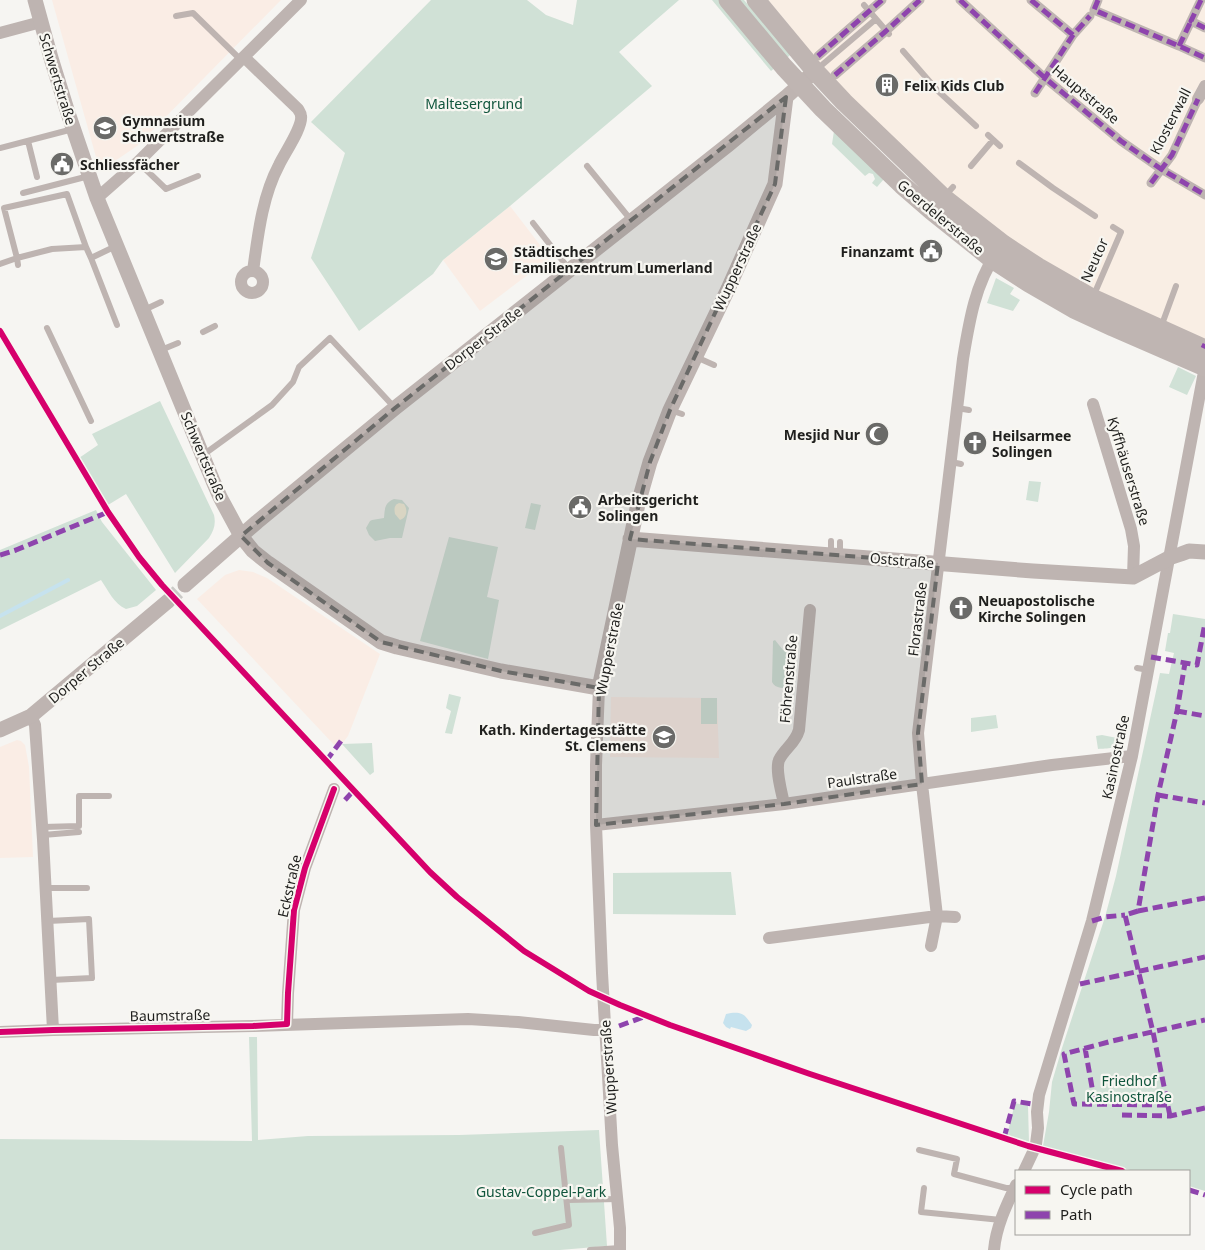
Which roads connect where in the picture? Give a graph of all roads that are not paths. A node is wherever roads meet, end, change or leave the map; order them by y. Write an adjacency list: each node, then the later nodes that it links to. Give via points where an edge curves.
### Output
1 (35, 0): 16 (street, Schwertstraße)
2 (301, 0): 23 (street)
3 (728, 0): 28 (main road, Goerdelerstraße)
4 (756, 0): 25 (main road, Goerdelerstraße)
5 (882, 0): 11 (street)
6 (920, 0): 19 (street)
7 (960, 0): 27 (street, Hauptstraße)
8 (1031, 0): 20 (street)
9 (1098, 0): 21 (street, via 1094,10)
10 (1201, 0): 15 (street)
11 (867, 8): 14 (lane); 25 (street)
12 (176, 16): 23 (lane, via 192,13)
13 (1090, 16): 20 (street)
14 (876, 19): 19 (lane); 25 (lane)
15 (1191, 21): 17 (street); 21 (street)
16 (41, 22): 18 (street); 34 (street, Schwertstraße)
17 (1205, 28)
18 (0, 33)
19 (888, 33): 26 (street)
20 (1073, 35): 27 (street)
21 (1179, 46): 24 (street)
22 (903, 51): 33 (lane, via 937,90)
23 (242, 58): 40 (street); 63 (street, via 298,109 301,117 298,130 270,184)
24 (1205, 58)
25 (817, 63): 28 (street); 58 (main road, Goerdelerstraße, via 844,102 948,193)
26 (835, 75)
27 (1045, 78): 30 (street); 44 (street, Hauptstraße, via 1121,141)
28 (800, 84): 31 (street); 58 (main road, Goerdelerstraße, via 932,211)
29 (1205, 86): 32 (street, Klosterwall)
30 (1035, 93)
31 (786, 97): 53 (street, Dorper Straße); 76 (street, Wupperstraße, via 775,184)
32 (1198, 100): 44 (street, Klosterwall)
33 (976, 126)
34 (73, 129): 37 (lane); 46 (street, Schwertstraße)
35 (988, 136): 36 (lane)
36 (994, 140): 38 (lane); 43 (lane)
37 (28, 141): 39 (lane); 45 (lane)
38 (1000, 146)
39 (0, 148)
40 (138, 162): 47 (lane, via 166,189); 51 (street)
41 (1019, 162): 52 (lane)
42 (587, 166): 53 (lane)
43 (971, 166)
44 (1162, 169): 48 (street); 50 (street, Hauptstraße)
45 (37, 176)
46 (89, 176): 49 (lane); 51 (street, Schwertstraße)
47 (198, 176)
48 (1151, 183)
49 (24, 193)
50 (1205, 195)
51 (96, 198): 56 (street, Schwertstraße)
52 (1095, 216)
53 (632, 221): 62 (street, Dorper Straße)
54 (534, 223): 62 (lane)
55 (1113, 227): 65 (lane, Neutor, via 1121,232)
56 (116, 246): 59 (lane); 67 (street, Schwertstraße)
57 (86, 247): 59 (lane); 60 (lane, via 52,250); 60 (lane, via 67,194 4,208)
58 (997, 252): 65 (main road, Goerdelerstraße, via 1038,267); 75 (main road, Goerdelerstraße, via 1029,283 1074,309 1113,327); 87 (street, Florastraße, via 986,270 959,358 963,409)
59 (91, 258): 68 (lane)
60 (18, 262): 61 (lane)
61 (0, 264)
62 (570, 270): 80 (street, Dorper Straße)
63 (253, 271)
64 (1176, 286): 71 (lane)
65 (1092, 298): 71 (main road, Goerdelerstraße)
66 (161, 302): 67 (lane)
67 (143, 310): 74 (street, Schwertstraße)
68 (117, 325)
69 (215, 326): 72 (lane)
70 (47, 328): 81 (lane)
71 (1160, 329): 75 (main road, Goerdelerstraße)
72 (203, 332)
73 (178, 342): 74 (lane)
74 (160, 351): 82 (street, Schwertstraße)
75 (1205, 352)
76 (695, 356): 77 (lane); 84 (street, Wupperstraße, via 676,412 650,462)
77 (714, 365)
78 (1205, 371): 86 (street, Kasinostraße)
79 (1093, 404): 88 (street, Kyffhäuserstraße, via 1131,529)
80 (394, 408): 82 (lane, via 330,338 299,367 293,382 272,405); 83 (street, Dorper Straße)
81 (91, 421)
82 (203, 455): 83 (street, Schwertstraße)
83 (241, 536): 89 (street, Dorper Straße); 92 (street, Schwertstraße, via 268,563 381,642 501,671)
84 (630, 539): 87 (street, Oststraße, via 835,548); 92 (street, Wupperstraße)
85 (1205, 552): 86 (street, via 1190,551)
86 (1169, 558): 88 (street); 95 (street, Kasinostraße, via 1143,669)
87 (938, 563): 88 (street, Oststraße, via 1032,574); 96 (street, Florastraße, via 918,733)
88 (1133, 577)
89 (186, 585)
90 (167, 602): 93 (street, Dorper Straße)
91 (810, 610): 99 (street, Föhrenstraße, via 799,730 797,738 778,762)
92 (599, 688): 100 (street, Wupperstraße)
93 (31, 716): 94 (street, Dorper Straße); 101 (street, via 35,725)
94 (0, 730)
95 (1132, 756): 96 (street, Paulstraße); 117 (street, Kasinostraße, via 1092,921 1040,1095 1035,1148)
96 (922, 784): 99 (street, Paulstraße); 105 (street, Florastraße)
97 (334, 789): 111 (street, Eckstraße, via 305,868 294,910)
98 (109, 796): 101 (lane, via 79,796 79,826)
99 (784, 804): 100 (street, Paulstraße)
100 (596, 825): 113 (street, Wupperstraße)
101 (43, 831): 102 (lane); 103 (street)
102 (79, 832)
103 (46, 888): 104 (lane); 107 (street)
104 (87, 888)
105 (937, 916): 106 (street); 108 (street); 109 (street, Florastraße)
106 (955, 917)
107 (48, 921): 110 (street); 110 (lane, via 89,919 92,978)
108 (768, 938)
109 (931, 946)
110 (51, 980): 112 (street)
111 (287, 1024): 112 (street, Baumstraße); 113 (street, Baumstraße, via 468,1018)
112 (53, 1030): 114 (street, Baumstraße)
113 (606, 1030): 121 (street, Wupperstraße)
114 (0, 1032)
115 (562, 1148): 122 (lane)
116 (919, 1150): 118 (lane, via 957,1159 954,1174 1006,1188)
117 (1024, 1170)
118 (1015, 1187)
119 (924, 1188): 123 (lane, via 921,1212)
120 (1015, 1189): 123 (street)
121 (618, 1198): 122 (lane); 125 (street, Wupperstraße)
122 (567, 1200): 124 (lane, via 569,1225)
123 (1001, 1220): 127 (street)
124 (535, 1233)
125 (620, 1249): 126 (lane)
126 (590, 1250)
127 (994, 1250)

